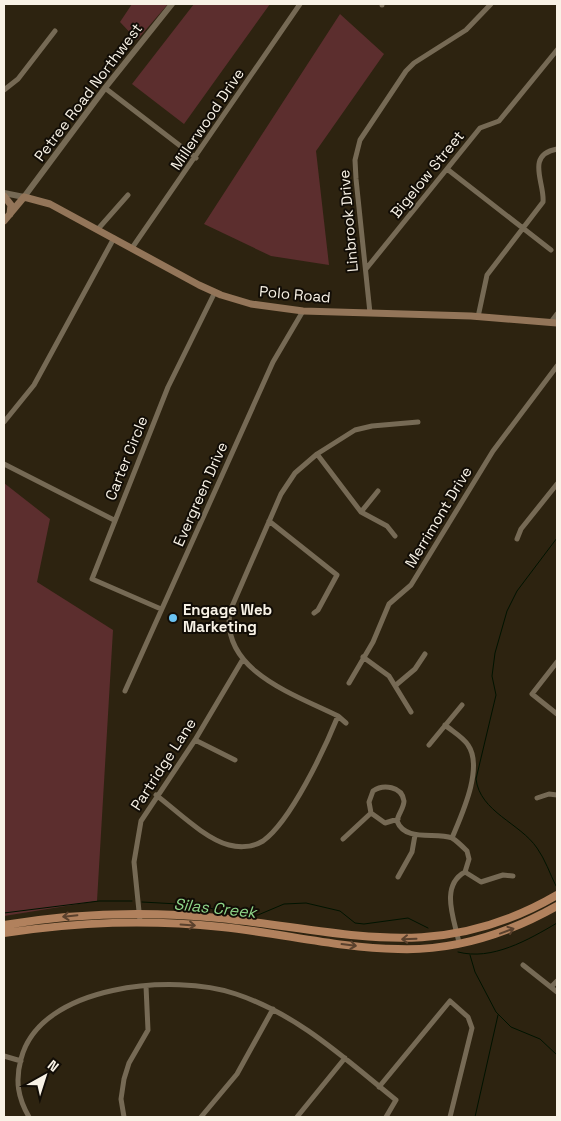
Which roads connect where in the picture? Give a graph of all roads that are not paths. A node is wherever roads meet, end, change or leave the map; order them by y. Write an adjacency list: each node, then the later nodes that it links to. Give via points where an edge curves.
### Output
1 (172, 4): 6 (street, Petree Road Northwest)
2 (300, 4): 9 (street, Millerwood Drive)
3 (491, 4): 21 (street, Linbrook Drive, via 466,30 406,71 360,140 355,160)
4 (55, 31): 7 (street, via 18,79)
5 (557, 50): 10 (street, Bigelow Street, via 499,121 480,128)
6 (105, 88): 9 (street); 13 (street, Petree Road Northwest)
7 (4, 90)
8 (557, 149): 17 (street, via 540,161 538,175 543,200)
9 (196, 158): 19 (street, Millerwood Drive)
10 (447, 169): 17 (street); 21 (street, Bigelow Street)
11 (4, 195): 13 (street); 14 (main road, via 11,205)
12 (128, 195): 16 (street)
13 (24, 197): 14 (main road); 16 (main road, Polo Road, via 50,204)
14 (10, 215): 15 (main road)
15 (4, 221)
16 (98, 229): 18 (main road, Polo Road)
17 (523, 229): 20 (street); 26 (street, via 487,276)
18 (114, 238): 19 (main road, Polo Road); 29 (street, via 34,385)
19 (132, 248): 22 (main road, Polo Road)
20 (550, 250)
21 (366, 269): 24 (street, Linbrook Drive)
22 (215, 292): 23 (main road, Polo Road, via 251,304); 36 (street, Carter Circle, via 168,387)
23 (303, 310): 24 (main road, Polo Road); 40 (street, Evergreen Drive, via 273,362)
24 (370, 312): 26 (main road, Polo Road)
25 (557, 314): 27 (street)
26 (478, 317): 27 (main road, Polo Road)
27 (554, 322)
28 (557, 366): 43 (street, Merrimont Drive, via 493,451 411,585 389,604)
29 (4, 422)
30 (418, 422): 31 (street, via 355,430)
31 (317, 454): 35 (street); 37 (street, via 290,478)
32 (4, 464): 36 (street, Carter Circle)
33 (557, 484): 39 (street, via 521,528)
34 (378, 491): 35 (street)
35 (361, 512): 38 (street, via 387,526)
36 (114, 520): 40 (street, via 92,579)
37 (269, 521): 41 (street, via 336,575); 44 (street, via 230,611 230,631)
38 (395, 536)
39 (517, 539)
40 (162, 609): 48 (street, Evergreen Drive)
41 (314, 613)
42 (424, 654): 47 (street, via 416,669)
43 (363, 657): 46 (street, Merrimont Drive); 47 (street)
44 (243, 660): 52 (street, via 265,678); 55 (street, Partridge Lane)
45 (557, 662): 51 (street, via 532,694)
46 (349, 683)
47 (396, 685): 50 (street)
48 (125, 691)
49 (462, 704): 54 (street)
50 (411, 712)
51 (557, 714)
52 (338, 716): 53 (street); 58 (street, via 324,751 301,790 276,827 258,843 239,847 222,842)
53 (346, 724)
54 (445, 725): 56 (street); 64 (street, via 467,743 472,756 470,791)
55 (195, 740): 57 (street); 58 (street, Partridge Lane)
56 (429, 745)
57 (235, 760)
58 (156, 795): 71 (street, Partridge Lane, via 140,821 134,856)
59 (557, 795): 60 (street)
60 (537, 798)
61 (371, 813): 62 (street, via 382,823); 62 (street, via 369,802 373,791 382,787 392,788 404,800); 65 (street)
62 (398, 819): 63 (street, via 400,826)
63 (415, 835): 64 (street); 68 (street, via 412,852)
64 (452, 838): 66 (street, via 468,855)
65 (343, 840)
66 (465, 872): 67 (street, via 481,882 503,875); 73 (street, via 459,875 450,895)
67 (513, 876)
68 (398, 877)
69 (557, 895): 73 (main road, via 514,918)
70 (557, 906): 75 (main road, one-way to 70, via 505,932)
71 (139, 917): 72 (main road, one-way to 72, via 75,915); 73 (main road, one-way to 71, via 398,939 220,918); 74 (main road); 75 (main road, one-way to 75, via 377,948 408,949)
72 (4, 924)
73 (458, 933): 75 (street)
74 (4, 935)
75 (460, 943)
76 (523, 965): 79 (street)
77 (557, 981): 79 (street)
78 (146, 986): 81 (street, via 222,990); 84 (street, via 96,995 55,1012 32,1034); 87 (street, via 148,1030 129,1062 124,1079 121,1099)
79 (551, 987): 80 (street)
80 (557, 992)
81 (273, 1009): 83 (street, via 308,1029); 88 (street, via 237,1074)
82 (4, 1056): 84 (street)
83 (345, 1058): 85 (street); 89 (street)
84 (20, 1061): 86 (street, via 19,1094)
85 (379, 1087): 90 (street, via 396,1100); 91 (street, via 450,1001 468,1017 472,1030)
86 (29, 1117)
87 (124, 1117)
88 (201, 1117)
89 (297, 1117)
90 (386, 1117)
91 (450, 1117)

